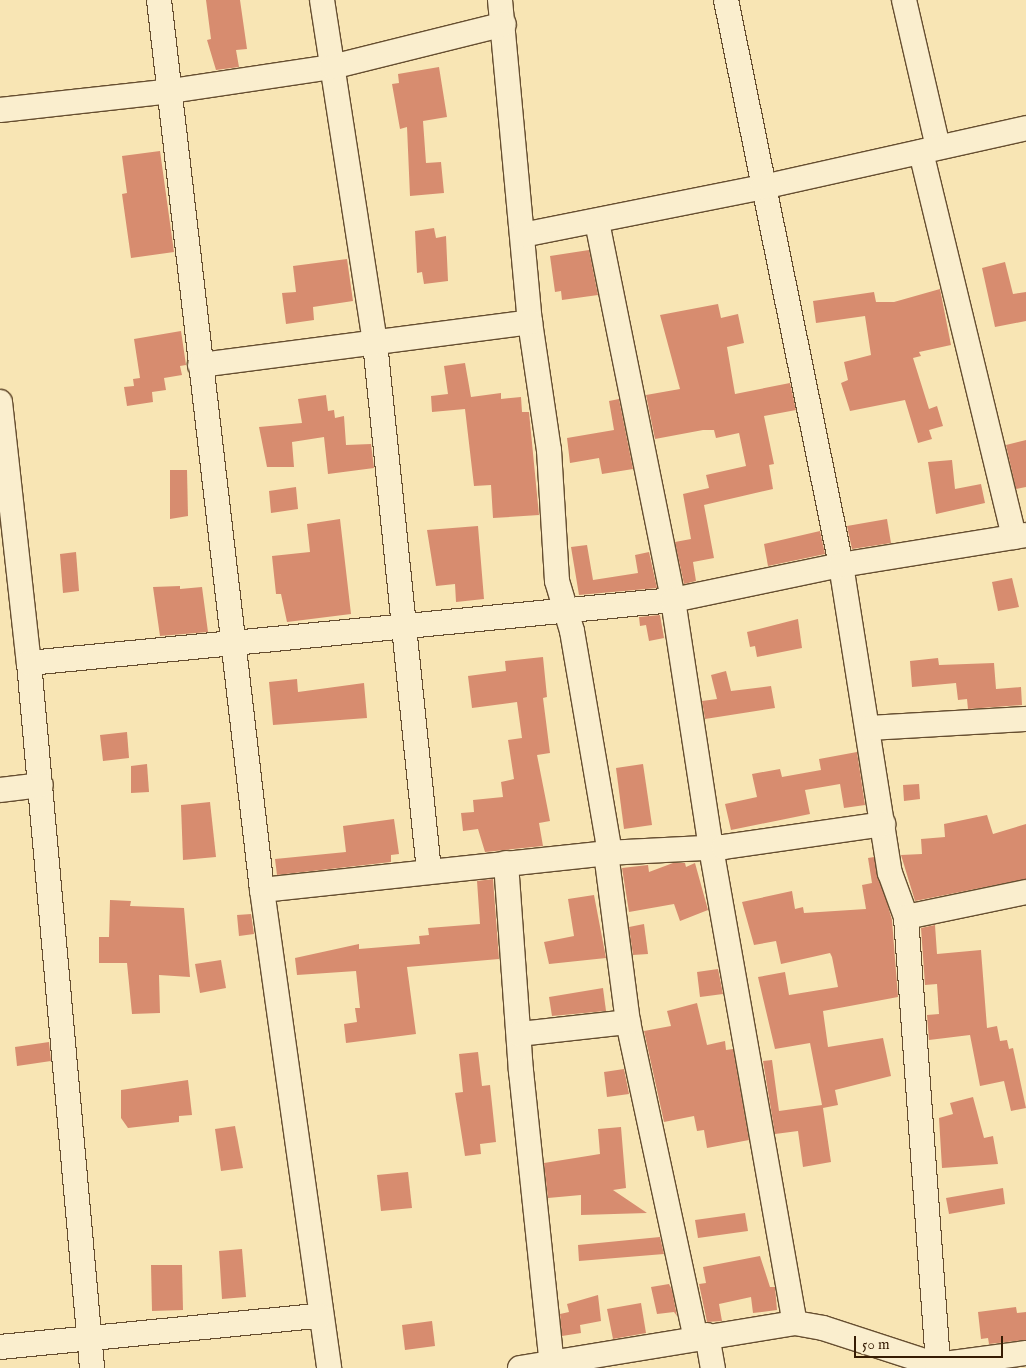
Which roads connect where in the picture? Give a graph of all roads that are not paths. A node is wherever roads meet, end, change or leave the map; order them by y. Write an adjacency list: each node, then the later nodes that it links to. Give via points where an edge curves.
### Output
1 (159, 0): 8 (street)
2 (322, 0): 7 (street)
3 (500, 0): 6 (street)
4 (726, 0): 12 (street)
5 (904, 0): 11 (street)
6 (504, 24): 7 (street); 14 (street)
7 (332, 66): 8 (street); 16 (street)
8 (171, 91): 9 (street); 17 (street)
9 (0, 110)
10 (1026, 128): 11 (street)
11 (930, 149): 12 (street); 19 (street)
12 (764, 187): 13 (street); 20 (street)
13 (597, 222): 14 (street); 21 (street)
14 (523, 235): 15 (street)
15 (530, 322): 16 (street); 22 (street, via 549,450 557,581)
16 (375, 343): 17 (street); 23 (street)
17 (200, 365): 24 (street)
18 (0, 402): 25 (street)
19 (1020, 536): 20 (street)
20 (841, 565): 21 (street); 27 (street)
21 (673, 600): 22 (street); 31 (street)
22 (567, 611): 23 (street); 32 (street)
23 (404, 625): 24 (street); 34 (street)
24 (233, 644): 25 (street); 35 (street)
25 (29, 663): 28 (street)
26 (1026, 719): 27 (street)
27 (868, 728): 30 (street)
28 (41, 785): 29 (street); 43 (street)
29 (0, 790)
30 (883, 824): 31 (street); 37 (street, via 890,873)
31 (711, 848): 32 (street); 41 (street)
32 (608, 853): 33 (street); 38 (street)
33 (506, 863): 34 (street); 39 (street)
34 (429, 871): 35 (street)
35 (262, 890): 40 (street)
36 (1026, 892): 37 (street)
37 (906, 917): 47 (street)
38 (628, 1022): 39 (street); 42 (street)
39 (519, 1034): 46 (street)
40 (319, 1316): 43 (street); 49 (street)
41 (795, 1323): 42 (street); 47 (street, via 823,1328)
42 (702, 1337): 46 (street); 51 (street)
43 (90, 1338): 44 (street); 48 (street)
44 (0, 1347)
45 (1026, 1353): 47 (street)
46 (552, 1366): 50 (street)
47 (938, 1367)
48 (92, 1368)
49 (329, 1368)
50 (520, 1368)
51 (713, 1368)

